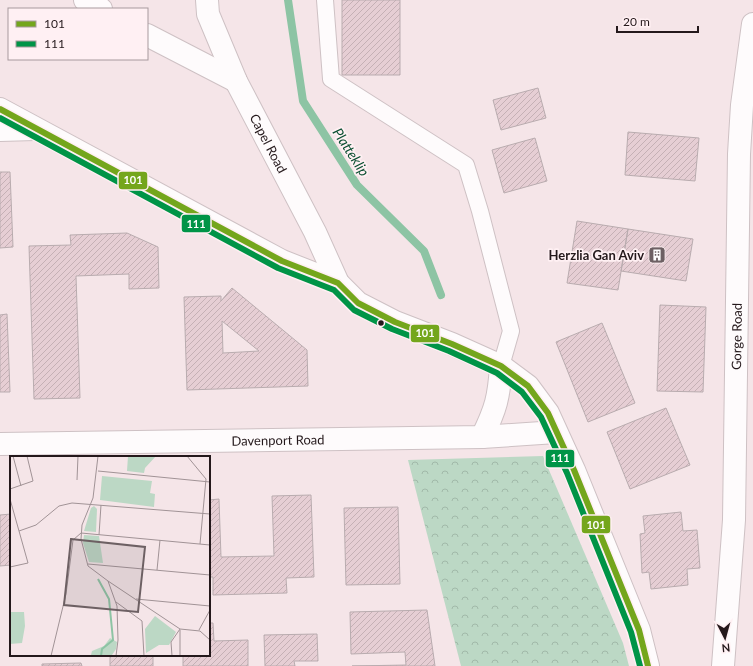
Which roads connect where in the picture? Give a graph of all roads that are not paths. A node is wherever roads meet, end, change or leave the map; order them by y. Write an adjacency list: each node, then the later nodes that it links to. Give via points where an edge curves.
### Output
1 (85, 0): 4 (street)
2 (207, 0): 7 (street, Capel Road, via 208,14)
3 (325, 0): 13 (lane, via 331,79 466,165 511,331)
4 (99, 8)
5 (753, 24): 8 (street, Gorge Road)
6 (148, 36): 7 (street)
7 (236, 80): 12 (street, Capel Road)
8 (747, 106): 17 (street, Gorge Road, via 739,154 734,520)
9 (0, 109): 10 (street)
10 (37, 129): 11 (street); 12 (street, via 282,261)
11 (0, 130)
12 (338, 283): 13 (street, via 358,303 395,322)
13 (501, 366): 14 (street, via 528,386 548,413); 15 (street, via 499,398)
14 (556, 432): 15 (street, Davenport Road); 18 (street, via 639,630)
15 (482, 437): 16 (street, Davenport Road)
16 (0, 444)
17 (724, 658): 19 (street, Gorge Road)
18 (648, 666)
19 (711, 666)

